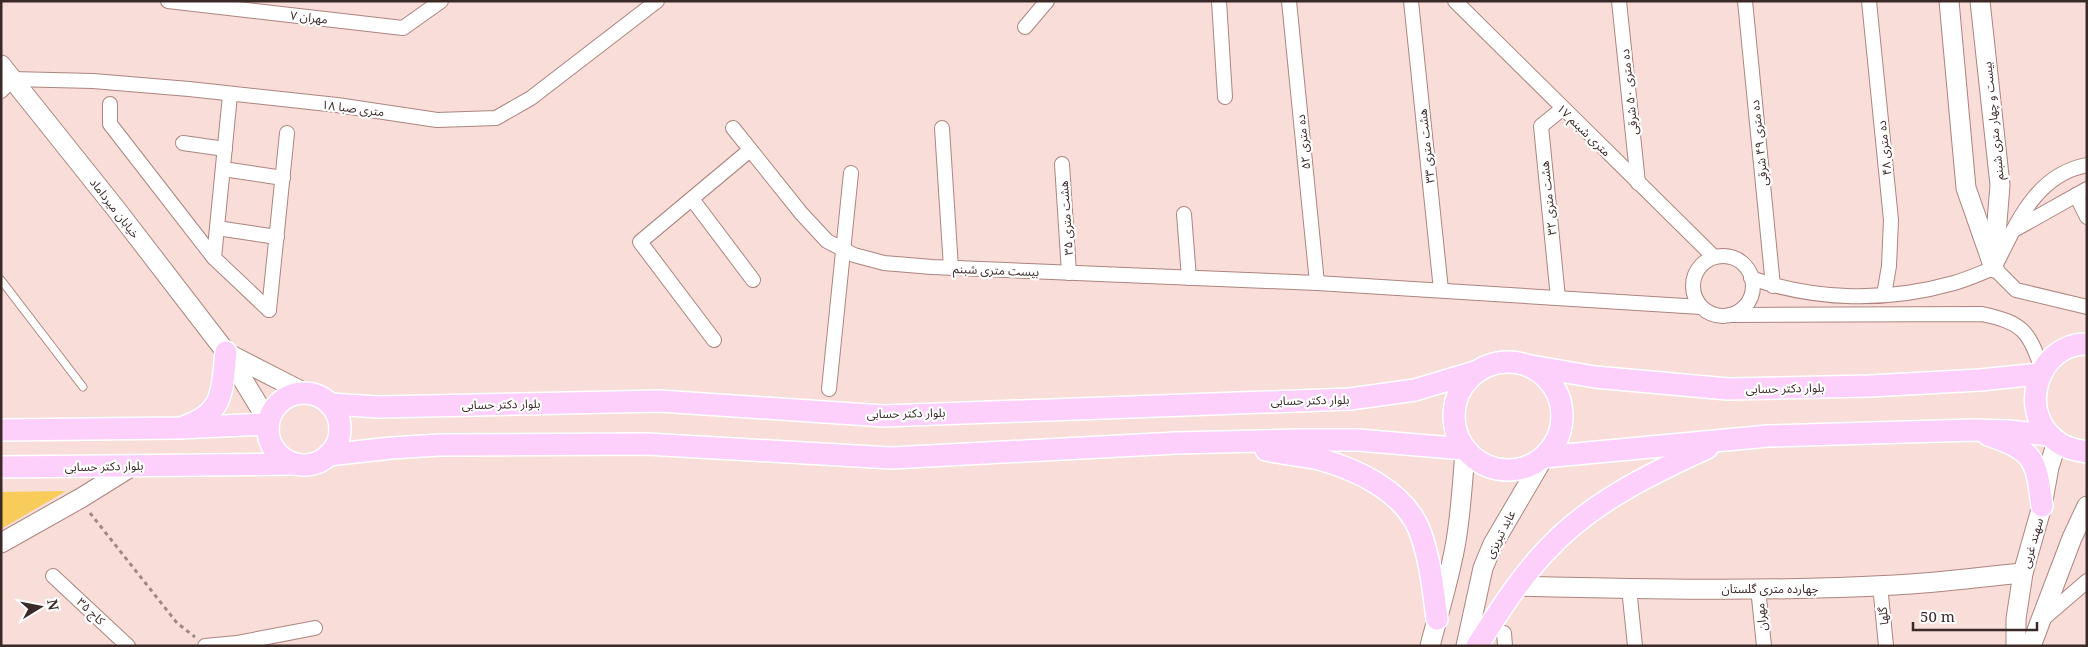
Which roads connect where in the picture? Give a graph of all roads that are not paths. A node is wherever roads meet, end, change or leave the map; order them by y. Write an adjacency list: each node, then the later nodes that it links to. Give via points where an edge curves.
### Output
1 (168, 1): 2 (street, مهران ۷, via 403,28)
2 (441, 1)
3 (657, 1): 16 (street, متری صبا ۱۸, via 530,98 496,118 437,120 337,105)
4 (1047, 1): 14 (street)
5 (1220, 1): 17 (street)
6 (1289, 1): 49 (street, ده متری ۵۲)
7 (1411, 1): 51 (street, هشت متری ۳۳)
8 (1454, 1): 19 (street, ۱۷ متری شبنم)
9 (1619, 1): 31 (street, ده متری ۵۰ شرقی)
10 (1745, 1): 50 (street, ده متری ۴۹ شرقی)
11 (1869, 1): 52 (street, ده متری ۴۸, via 1891,220)
12 (1949, 1): 43 (main road, via 1966,188)
13 (1980, 1): 43 (main road, بیست و چهار متری شبنم, via 2000,185)
14 (1025, 27)
15 (5, 78): 16 (street, متری صبا ۱۸, via 93,81); 59 (main road, خیابان میرداماد, via 116,209)
16 (230, 95): 24 (street)
17 (1225, 97)
18 (110, 104): 41 (street, via 110,124)
19 (1562, 109): 31 (street, ۱۷ متری شبنم); 53 (street, هشت متری ۳۲, via 1541,126)
20 (733, 128): 25 (street, بیست متری شبنم)
21 (942, 128): 42 (street)
22 (287, 133): 30 (street)
23 (183, 143): 24 (street)
24 (225, 149): 28 (street)
25 (750, 150): 33 (street); 39 (street, بیست متری شبنم, via 827,241)
26 (1062, 164): 44 (street, هشت متری ۳۵)
27 (2087, 165): 37 (street, via 2061,174 2040,189)
28 (223, 168): 30 (street); 36 (street)
29 (852, 173): 39 (street)
30 (283, 178): 38 (street)
31 (1638, 183): 40 (street, ۱۷ متری شبنم)
32 (2081, 192): 35 (street); 37 (street)
33 (692, 199): 48 (street); 57 (street, via 640,242)
34 (1184, 214): 45 (street)
35 (2087, 217)
36 (217, 228): 38 (street); 41 (street)
37 (2014, 230): 43 (street)
38 (277, 237): 41 (street, via 269,310)
39 (843, 249): 42 (street, بیست متری شبنم, via 884,263); 64 (street)
40 (1714, 257): 46 (street, via 1737,260); 54 (street, via 1705,261 1693,278 1694,294)
41 (214, 258)
42 (951, 268): 44 (street, بیست متری شبنم)
43 (1994, 268): 52 (street, via 1955,283); 55 (street, via 2016,290)
44 (1069, 273): 45 (street, بیست متری شبنم)
45 (1189, 278): 49 (street, بیست متری شبنم)
46 (1751, 278): 50 (street); 56 (street, via 1752,287 1746,305)
47 (1, 280): 63 (lane)
48 (752, 280)
49 (1317, 283): 51 (street, بیست متری شبنم)
50 (1773, 286): 52 (street, via 1832,296)
51 (1441, 290): 53 (street, بیست متری شبنم)
52 (1884, 296)
53 (1558, 298): 54 (street, بیست متری شبنم)
54 (1701, 307): 56 (street, via 1715,315)
55 (2087, 307)
56 (1730, 315): 62 (street, via 1982,314 2004,319 2021,328 2030,340)
57 (714, 340)
58 (2087, 344): 62 (main road, via 2067,348 2053,356)
59 (226, 352): 65 (main road); 67 (main road, خیابان میرداماد); 68 (main road, via 217,404 202,420)
60 (1531, 366): 61 (main road, via 1513,362 1494,363); 62 (main road, بلوار دکتر حسابی, via 1595,377 1728,389 1870,386 1980,380); 77 (main road, via 1546,377 1562,410 1555,444)
61 (1478, 371): 66 (main road, بلوار دکتر حسابی, via 1415,390 1350,400 884,416 660,401 379,407); 74 (main road, via 1465,383 1456,399 1457,434)
62 (2041, 372): 71 (main road, via 2035,390 2035,406 2040,422)
63 (84, 387)
64 (830, 389)
65 (305, 393): 66 (main road, via 319,396); 67 (main road, via 283,399 274,408)
66 (330, 404): 76 (main road, via 340,429)
67 (268, 423): 68 (main road); 78 (main road, via 268,435 274,449)
68 (178, 428): 69 (main road)
69 (1, 430)
70 (1974, 430): 71 (main road, via 2009,431); 73 (main road, via 1768,436); 81 (main road, via 2007,442 2028,455 2038,472)
71 (2053, 438): 75 (main road, via 2071,449); 81 (main road, سهند غربی)
72 (1229, 442): 74 (main road, via 1358,440); 76 (main road, via 892,458 647,444 439,445); 91 (main road, via 1318,459 1344,467 1386,489 1418,527 1430,566)
73 (1721, 442): 77 (main road); 88 (main road, via 1652,474 1585,515 1545,552)
74 (1465, 449): 77 (main road, via 1478,461 1494,468 1512,470 1529,466); 91 (main road, via 1456,542)
75 (2087, 452)
76 (328, 455): 78 (main road, via 316,462)
77 (1544, 457): 99 (main road, عابد تبریزی, via 1493,544 1484,568)
78 (296, 464): 79 (main road, بلوار دکتر حسابی)
79 (134, 466): 80 (main road, بلوار دکتر حسابی); 83 (main road)
80 (1, 467)
81 (2042, 506): 84 (main road, سهند غربی)
82 (2087, 506): 92 (main road)
83 (1, 543)
84 (2023, 573): 87 (main road, چهارده متری گلستان); 104 (main road, سهند غربی, via 2016,619)
85 (53, 576): 95 (street, کاج ۳۵)
86 (2087, 581): 92 (street)
87 (1880, 585): 90 (main road, چهارده متری گلستان); 103 (street, گلها)
88 (1516, 586): 89 (main road, چهارده متری گلستان); 100 (main road)
89 (1629, 588): 90 (main road, چهارده متری گلستان); 101 (street)
90 (1758, 588): 102 (street, مهران)
91 (1437, 618): 98 (main road)
92 (2040, 621): 105 (main road)
93 (315, 628): 94 (street)
94 (279, 635): 96 (street); 97 (street)
95 (128, 646)
96 (206, 646)
97 (291, 646)
98 (1430, 646)
99 (1466, 646)
100 (1477, 646)
101 (1635, 646)
102 (1764, 646)
103 (1886, 646)
104 (2016, 646)
105 (2031, 646)

